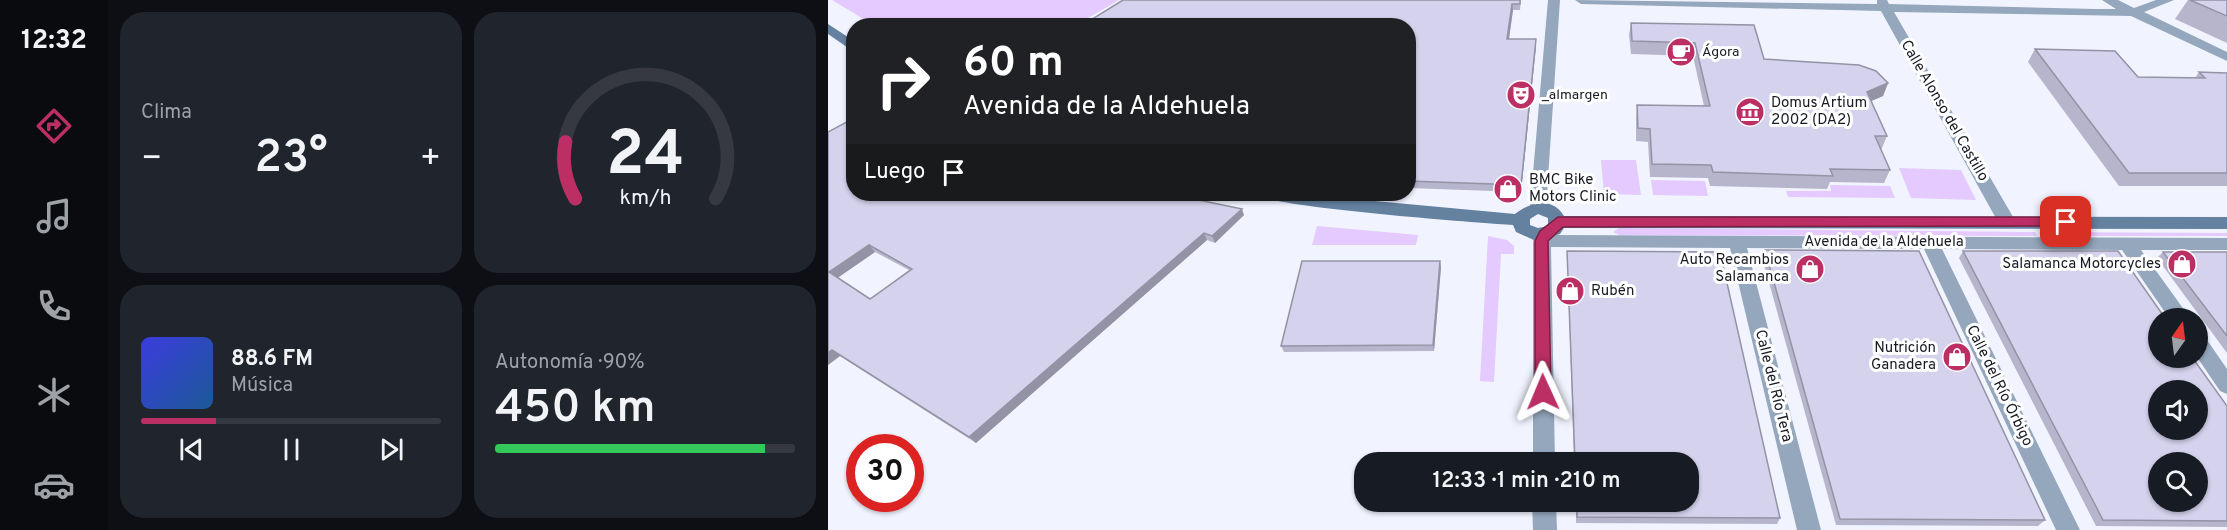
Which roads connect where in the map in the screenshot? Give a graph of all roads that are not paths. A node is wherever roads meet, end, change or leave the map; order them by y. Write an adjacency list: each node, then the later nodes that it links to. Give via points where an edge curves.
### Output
1 (1554, 0): 11 (street)
2 (1581, 0): 5 (street)
3 (2108, 0): 6 (street)
4 (2168, 0): 6 (street)
5 (1883, 4): 6 (street); 14 (street, Calle Alonso del Castillo)
6 (2133, 12): 9 (street)
7 (828, 28): 8 (main road)
8 (846, 42)
9 (2227, 57)
10 (1319, 201): 12 (main road, Avenida de la Aldehuela)
11 (1539, 208): 12 (main road, via 1527,210); 13 (main road, via 1551,211)
12 (1520, 220): 16 (main road, Avenida de la Aldehuela, via 1525,231)
13 (1558, 222): 14 (main road, Avenida de la Aldehuela); 16 (main road)
14 (2007, 222): 15 (main road, Avenida de la Aldehuela)
15 (2227, 223)
16 (1543, 238): 17 (street, Avenida de la Aldehuela); 24 (street)
17 (1737, 242): 18 (street, Avenida de la Aldehuela); 27 (street, Calle del Río Tera)
18 (1930, 243): 19 (street, Avenida de la Aldehuela); 28 (street, Calle del Río Órbigo)
19 (2127, 244): 20 (street, Avenida de la Aldehuela); 21 (street)
20 (2227, 244)
21 (2173, 308)
22 (2208, 357): 23 (street)
23 (2227, 385)
24 (1544, 452)
25 (1545, 512): 26 (street)
26 (1545, 530)
27 (1809, 530)
28 (2068, 530)

